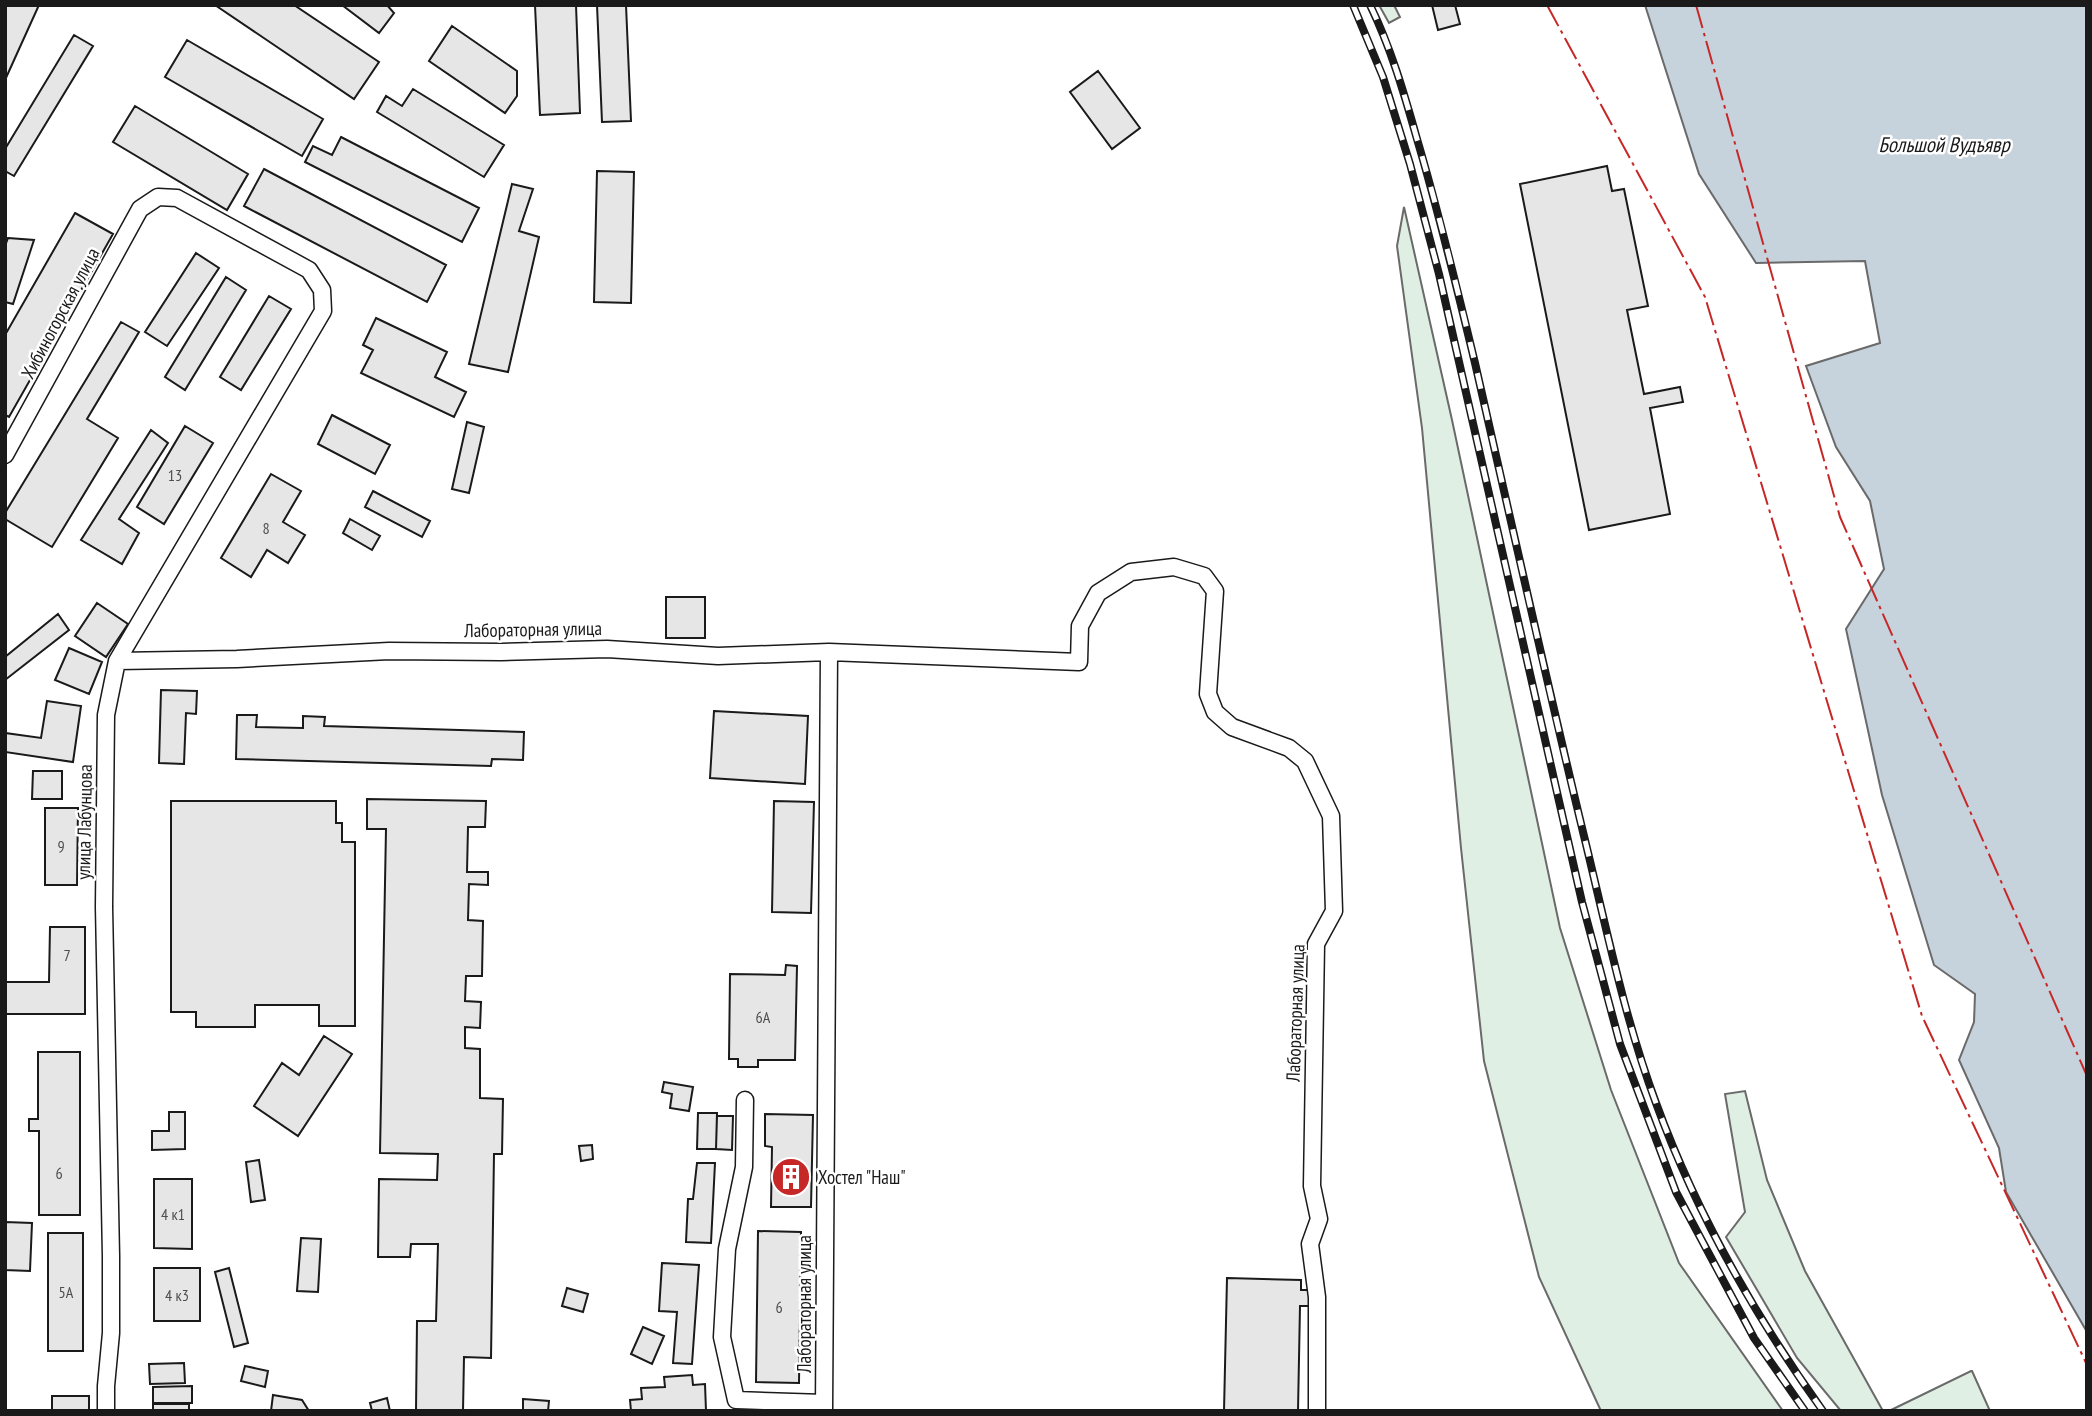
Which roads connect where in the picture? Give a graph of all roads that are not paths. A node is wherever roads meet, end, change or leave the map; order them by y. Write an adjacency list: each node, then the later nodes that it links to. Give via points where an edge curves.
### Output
1 (322, 290): 2 (street, Хибиногорская улица, via 309,270 177,198 158,197 140,209); 4 (street, улица Лабунцова, via 323,311)
2 (5, 455)
3 (829, 652): 4 (street, Лабораторная улица, via 718,656 607,649 389,651); 6 (street, Лабораторная улица); 8 (street, Лабораторная улица, via 1079,662 1080,626 1098,593 1130,572 1174,567 1204,576 1215,591 1208,694 1215,712 1232,727 1289,748 1305,761 1331,816 1334,911 1316,944 1312,1186 1319,1219 1310,1244 1317,1297)
4 (117, 661): 7 (street, улица Лабунцова, via 106,715 104,907 111,1256)
5 (745, 1100): 6 (street, via 744,1167 727,1249 722,1337 736,1400)
6 (824, 1407)
7 (106, 1411)
8 (1317, 1411)

